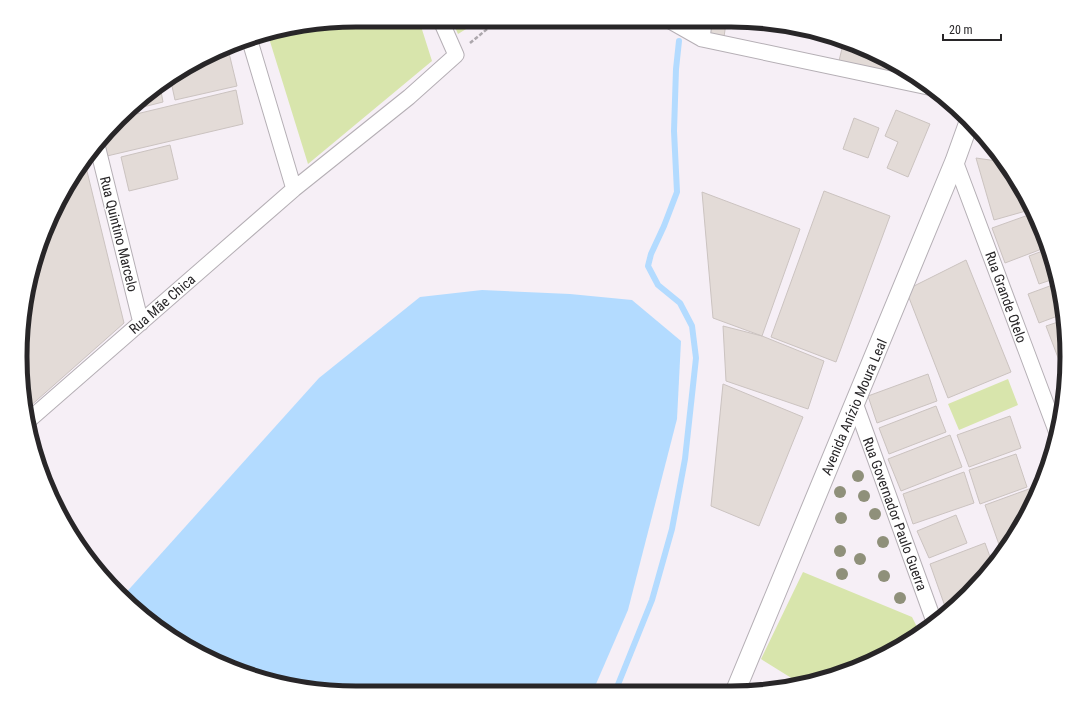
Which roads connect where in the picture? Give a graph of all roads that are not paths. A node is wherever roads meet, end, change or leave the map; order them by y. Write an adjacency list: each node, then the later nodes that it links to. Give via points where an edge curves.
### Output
1 (444, 27): 10 (street, Rua Mãe Chica, via 456,55 409,97)
2 (681, 27): 4 (street)
3 (703, 27): 4 (street)
4 (702, 39): 6 (street)
5 (251, 44): 10 (street)
6 (916, 84)
7 (968, 129): 9 (street, Avenida Anízio Moura Leal)
8 (99, 152): 11 (street, Rua Quintino Marcelo)
9 (955, 161): 12 (street, Avenida Anízio Moura Leal); 14 (street, Rua Grande Otelo)
10 (294, 188): 11 (street, Rua Mãe Chica)
11 (141, 323): 13 (street, Rua Mãe Chica)
12 (855, 404): 15 (street, Rua Governador Paulo Guerra); 16 (street, Avenida Anízio Moura Leal)
13 (32, 417)
14 (1053, 423)
15 (932, 617)
16 (738, 686)

